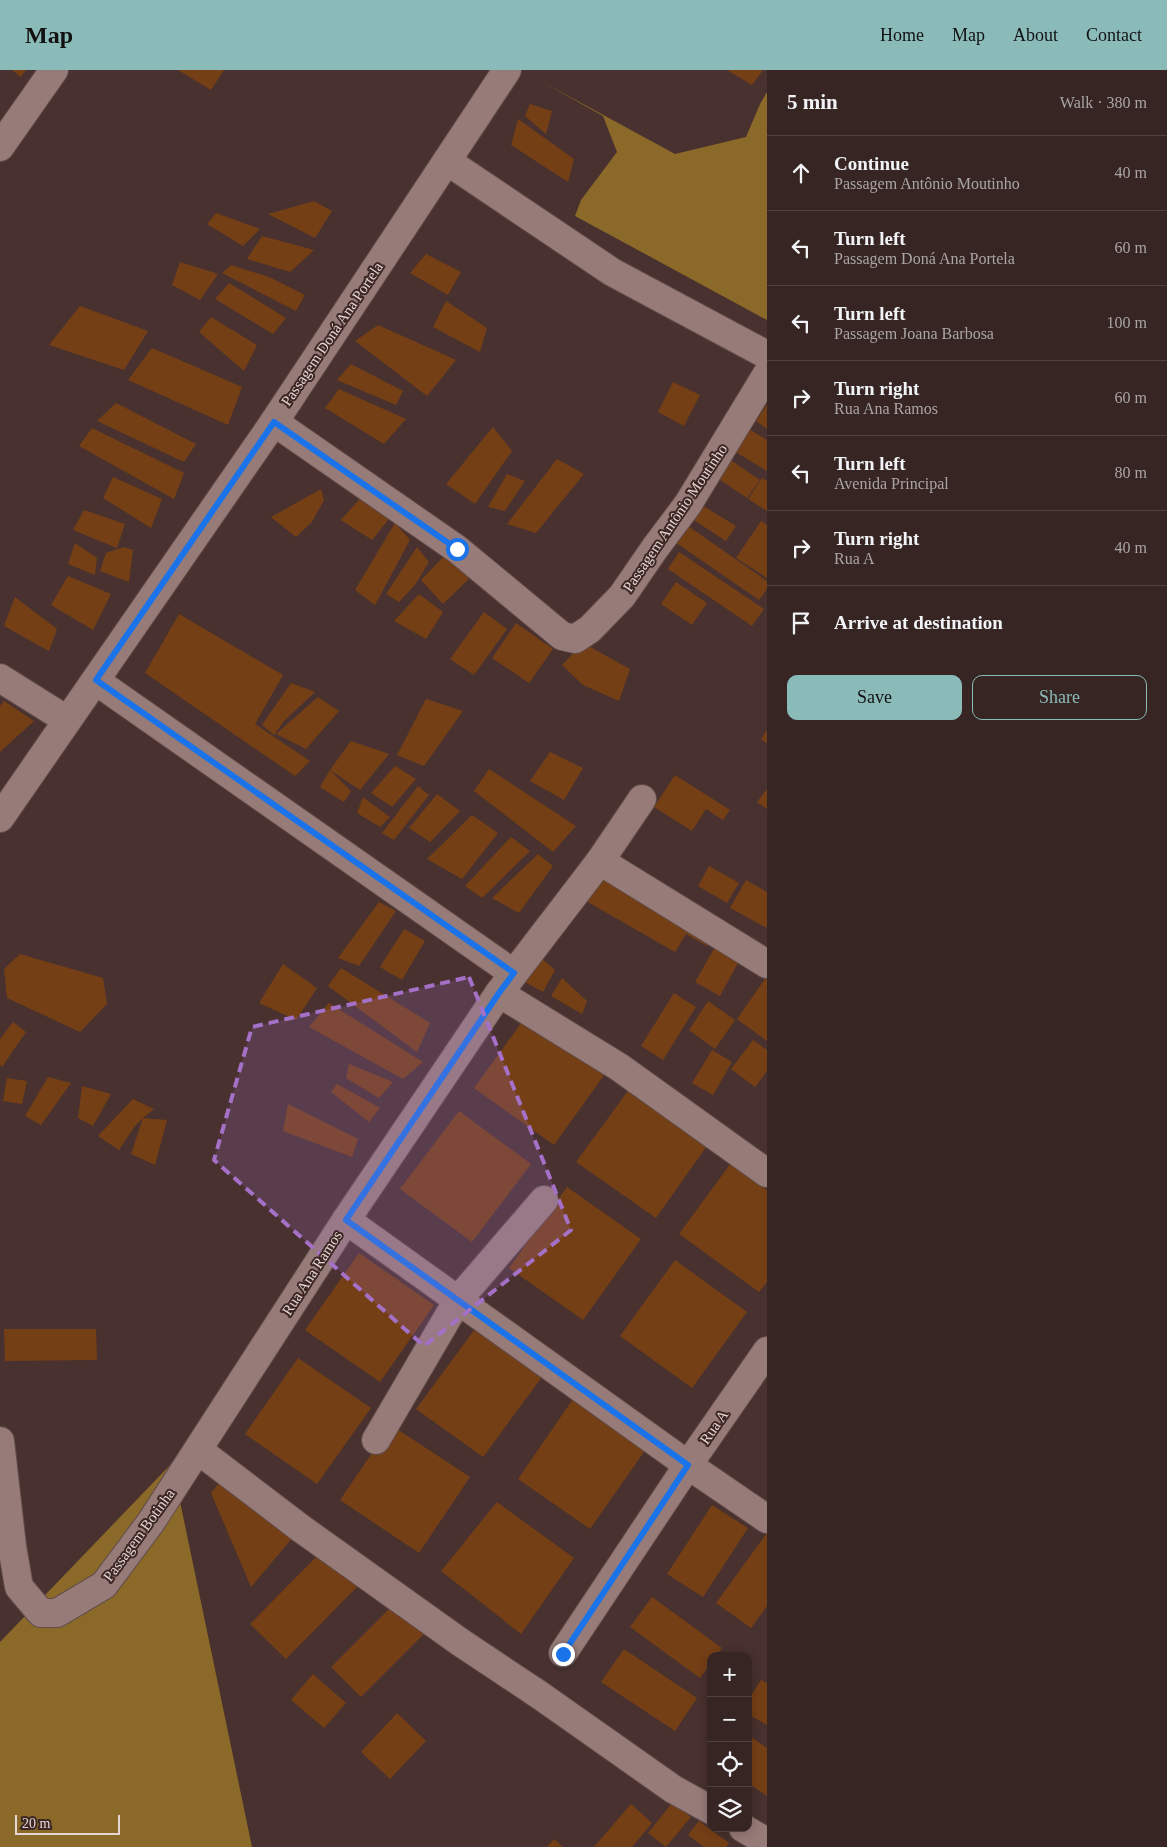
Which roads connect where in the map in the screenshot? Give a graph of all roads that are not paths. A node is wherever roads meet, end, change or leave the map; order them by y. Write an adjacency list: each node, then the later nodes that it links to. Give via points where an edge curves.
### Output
1 (54, 70): 3 (street)
2 (508, 70): 4 (street, Passagem Doná Ana Portela)
3 (0, 147)
4 (447, 161): 5 (street, via 612,272); 7 (street, Passagem Doná Ana Portela)
5 (767, 355)
6 (767, 374): 7 (street, Passagem Antônio Moutinho, via 688,504 622,596 590,629 575,639 562,636 457,549)
7 (274, 422): 9 (street, Passagem Doná Ana Portela)
8 (0, 678): 10 (street)
9 (96, 680): 10 (street, Passagem Doná Ana Portela); 15 (street)
10 (67, 720): 12 (street, Passagem Doná Ana Portela)
11 (642, 799): 13 (street, Rua Ana Ramos)
12 (0, 818)
13 (600, 861): 14 (street); 15 (street, Rua Ana Ramos)
14 (767, 964)
15 (506, 983): 16 (street); 18 (street, Rua Ana Ramos)
16 (767, 1173)
17 (544, 1200): 19 (street)
18 (346, 1220): 19 (street); 23 (street, Rua Ana Ramos)
19 (458, 1300): 22 (street); 24 (street)
20 (767, 1351): 24 (street, Rua A)
21 (0, 1440): 23 (street, Passagem Botinha, via 20,1587 41,1613 57,1613 104,1585 151,1522)
22 (376, 1440)
23 (198, 1450): 27 (street, via 460,1642)
24 (688, 1465): 25 (street); 26 (street, Rua A)
25 (767, 1519)
26 (563, 1654)
27 (707, 1808)
28 (750, 1832): 29 (street)
29 (767, 1842)

